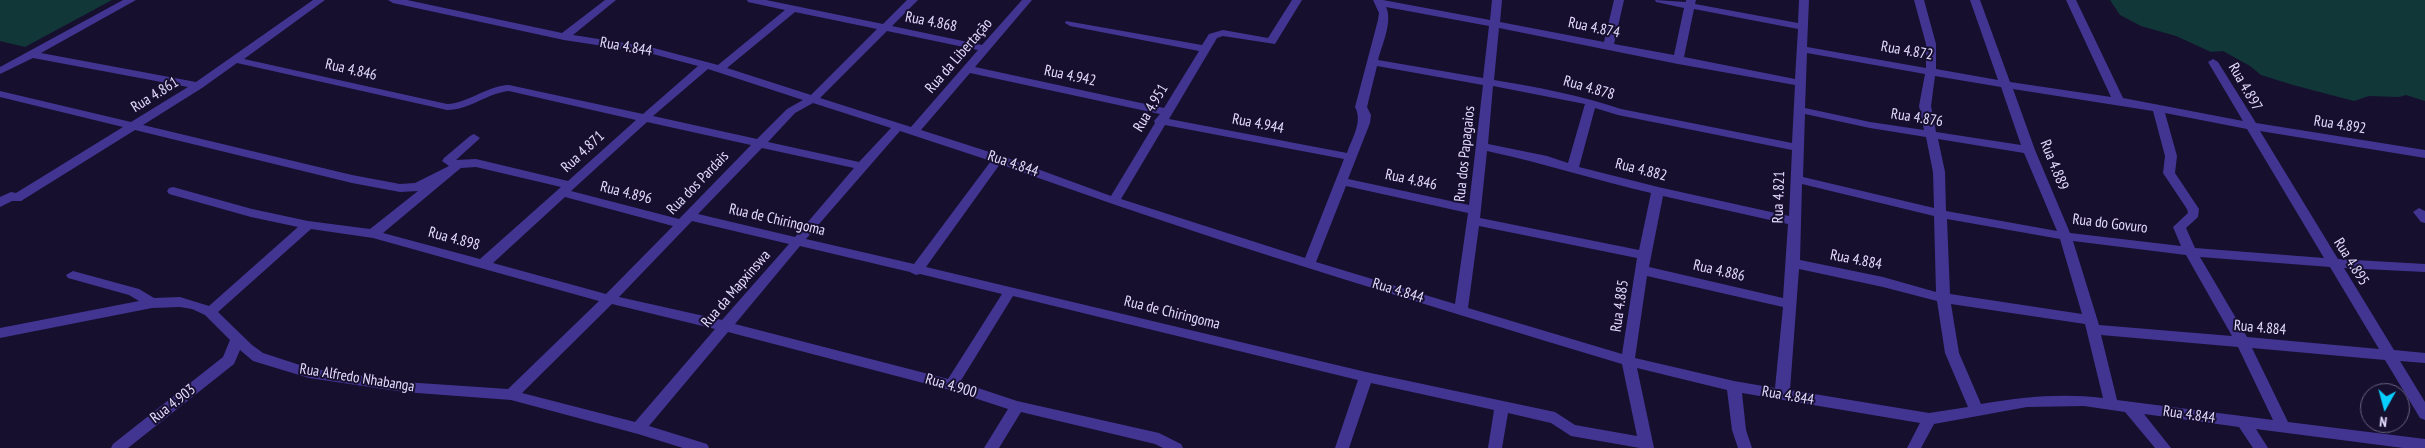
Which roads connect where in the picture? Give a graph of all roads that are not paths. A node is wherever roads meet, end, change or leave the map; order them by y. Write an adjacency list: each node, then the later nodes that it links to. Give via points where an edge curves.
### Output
1 (131, 0): 28 (street)
2 (320, 0): 29 (street, Rua 4.861)
3 (393, 0): 23 (street, Rua 4.844)
4 (611, 0): 23 (street)
5 (752, 0): 18 (street, Rua 4.868)
6 (913, 0): 22 (street, Rua dos Pardais)
7 (1027, 0): 25 (street, Rua da Libertação)
8 (1297, 0): 26 (street, Rua 4.951, via 1271,42 1217,34)
9 (1497, 0): 19 (street, Rua dos Papagaios)
10 (1619, 0): 24 (street)
11 (1660, 0): 17 (street)
12 (1804, 0): 21 (street, Rua 4.821)
13 (1920, 0): 36 (street, via 1931,44)
14 (1974, 0): 40 (street, Rua 4.889)
15 (2072, 0): 44 (street)
16 (1379, 1): 19 (street, Rua 4.874); 31 (street, via 1383,20)
17 (1690, 3): 21 (street); 30 (street)
18 (794, 8): 22 (street, Rua 4.868); 34 (street)
19 (1494, 22): 24 (street, Rua 4.874); 38 (street, Rua dos Papagaios)
20 (1070, 23): 26 (street)
21 (1803, 27): 27 (street, Rua 4.821)
22 (885, 28): 25 (street, Rua 4.868); 43 (street, Rua dos Pardais)
23 (564, 37): 33 (street, Rua 4.844, via 650,50)
24 (1608, 46): 30 (street, Rua 4.874)
25 (986, 49): 35 (street, Rua da Libertação)
26 (1205, 49): 48 (street, Rua 4.951)
27 (1802, 49): 36 (street, Rua 4.872); 39 (street, Rua 4.821)
28 (31, 54): 37 (street); 41 (street)
29 (236, 60): 41 (street, Rua 4.861); 49 (street, Rua 4.846, via 430,105 459,107 495,89 509,88)
30 (1678, 61): 39 (street, Rua 4.874)
31 (1371, 62): 38 (street, Rua 4.878); 61 (street, via 1361,107 1365,118)
32 (2213, 62): 51 (street, Rua 4.897)
33 (706, 65): 34 (street, Rua 4.844); 49 (street, Rua 4.871)
34 (720, 69): 43 (street, Rua 4.844)
35 (968, 69): 48 (street, Rua 4.942); 53 (street, Rua da Libertação)
36 (1931, 70): 40 (street, Rua 4.872); 54 (street, via 1926,106)
37 (0, 71)
38 (1488, 81): 45 (street, Rua 4.878); 57 (street, Rua dos Papagaios)
39 (1801, 83): 47 (street, Rua 4.821)
40 (2006, 85): 44 (street, Rua 4.872); 59 (street, Rua 4.889)
41 (198, 86): 50 (street, Rua 4.861)
42 (0, 94): 50 (street)
43 (813, 99): 52 (street, Rua 4.844); 56 (street, Rua dos Pardais, via 790,110)
44 (2119, 101): 46 (street, Rua 4.892)
45 (1591, 102): 58 (street, Rua 4.878, via 1618,112); 65 (street)
46 (2158, 108): 51 (street, Rua 4.892); 82 (street, via 2171,156 2169,173 2193,209 2194,214 2179,227)
47 (1801, 110): 54 (street, Rua 4.876); 58 (street, Rua 4.821)
48 (1163, 116): 61 (street, Rua 4.944); 72 (street, Rua 4.951)
49 (642, 119): 56 (street); 68 (street, Rua 4.871)
50 (135, 125): 64 (street, via 400,188 417,186); 71 (street, Rua 4.861, via 17,198)
51 (2251, 126): 60 (street, Rua 4.892); 85 (street, Rua 4.895)
52 (898, 127): 53 (street, Rua 4.844); 63 (street, Rua da Mapxinswa)
53 (914, 131): 62 (street, Rua 4.844)
54 (1932, 136): 59 (street, Rua 4.876); 74 (street, via 1939,172)
55 (474, 138): 64 (street, via 448,161)
56 (759, 144): 63 (street); 76 (street, Rua dos Pardais)
57 (1481, 146): 65 (street, Rua 4.882, via 1547,160); 75 (street, Rua dos Papagaios)
58 (1798, 148): 66 (street, Rua 4.821)
59 (2029, 150): 80 (street, Rua 4.889)
60 (2425, 154)
61 (1350, 157): 67 (street)
62 (998, 159): 72 (street, Rua 4.844); 90 (street)
63 (862, 166): 81 (street, Rua da Mapxinswa)
64 (455, 167): 68 (street, Rua 4.896, via 476,163); 79 (street)
65 (1572, 169): 70 (street, Rua 4.882)
66 (1796, 178): 74 (street, Rua do Govuro); 77 (street, Rua 4.821)
67 (1341, 181): 75 (street, Rua 4.846); 87 (street)
68 (567, 190): 76 (street, Rua 4.896); 86 (street, Rua 4.871)
69 (173, 191): 78 (street, Rua 4.898)
70 (1658, 191): 77 (street, Rua 4.882); 83 (street, Rua 4.885)
71 (6, 195): 73 (street, Rua 4.861)
72 (1114, 201): 87 (street, Rua 4.844)
73 (0, 203)
74 (1941, 213): 80 (street, Rua do Govuro); 93 (street)
75 (1474, 216): 83 (street, Rua 4.846); 97 (street, Rua dos Papagaios)
76 (684, 220): 81 (street, Rua de Chiringoma); 94 (street, Rua dos Pardais)
77 (1795, 220): 84 (street, Rua 4.821)
78 (308, 225): 79 (street, Rua 4.898); 98 (street)
79 (373, 234): 86 (street, Rua 4.898)
80 (2065, 235): 82 (street, Rua do Govuro); 99 (street, Rua 4.889)
81 (798, 241): 90 (street, Rua de Chiringoma); 100 (street, Rua da Mapxinswa)
82 (2190, 251): 85 (street, Rua do Govuro); 103 (street)
83 (1644, 255): 89 (street, Rua 4.885)
84 (1793, 263): 93 (street, Rua 4.884); 96 (street, Rua 4.821)
85 (2333, 263): 88 (street, Rua do Govuro); 104 (street, Rua 4.895)
86 (483, 264): 94 (street, Rua 4.898)
87 (1309, 264): 97 (street, Rua 4.844)
88 (2425, 268)
89 (1641, 270): 96 (street, Rua 4.886); 108 (street, Rua 4.885)
90 (916, 271): 92 (street, Rua de Chiringoma)
91 (73, 275): 95 (street, via 134,292)
92 (1010, 291): 109 (street, Rua de Chiringoma); 110 (street)
93 (1943, 298): 99 (street, Rua 4.884); 118 (street, via 1952,353)
94 (609, 299): 100 (street, Rua 4.898); 113 (street, Rua dos Pardais)
95 (152, 303): 98 (street, Rua Alfredo Nhabanga, via 180,302); 101 (street, Rua Alfredo Nhabanga)
96 (1789, 304): 112 (street, Rua 4.821)
97 (1461, 310): 108 (street, Rua 4.844)
98 (210, 312): 102 (street, Rua Alfredo Nhabanga)
99 (2091, 325): 103 (street, Rua 4.884); 114 (street, Rua 4.889)
100 (725, 326): 110 (street, Rua 4.900); 123 (street, Rua da Mapxinswa)
101 (0, 333)
102 (237, 339): 105 (street, Rua Alfredo Nhabanga); 107 (street)
103 (2244, 343): 104 (street, Rua 4.884); 122 (street)
104 (2390, 355): 106 (street, Rua 4.884); 119 (street, Rua 4.895)
105 (258, 357): 107 (street); 113 (street, Rua Alfredo Nhabanga, via 309,373 404,387)
106 (2425, 358)
107 (228, 360): 128 (street, Rua 4.903)
108 (1628, 361): 111 (street, Rua 4.844); 125 (street, Rua 4.885)
109 (1366, 377): 117 (street, Rua de Chiringoma); 130 (street)
110 (951, 385): 115 (street, Rua 4.900)
111 (1734, 386): 112 (street, Rua 4.844); 132 (street, via 1739,430)
112 (1782, 394): 120 (street, Rua 4.844)
113 (511, 395): 123 (street, Rua Alfredo Nhabanga)
114 (2111, 403): 116 (street, Rua 4.844); 118 (street, Rua 4.844, via 2046,400)
115 (1017, 406): 127 (street, Rua 4.900, via 1159,439); 129 (street)
116 (2129, 407): 121 (street, Rua 4.844); 134 (street)
117 (1502, 408): 125 (street, Rua de Chiringoma, via 1555,418 1571,430); 131 (street)
118 (1977, 412): 120 (street, Rua 4.844)
119 (2425, 414)
120 (1929, 419): 133 (street)
121 (2244, 422): 122 (street, Rua 4.844); 135 (street)
122 (2283, 426): 124 (street, Rua 4.844)
123 (638, 428): 126 (street, Rua Alfredo Nhabanga)
124 (2425, 445)
125 (1646, 446)
126 (693, 447)
127 (1176, 447)
128 (118, 448)
129 (991, 448)
130 (1342, 448)
131 (1495, 448)
132 (1745, 448)
133 (1914, 448)
134 (2164, 448)
135 (2261, 448)

